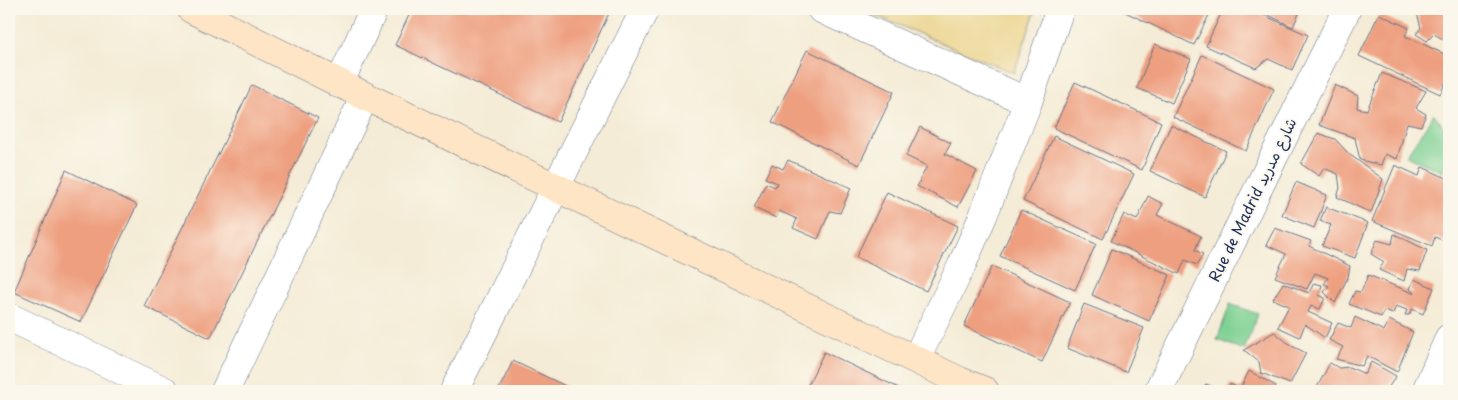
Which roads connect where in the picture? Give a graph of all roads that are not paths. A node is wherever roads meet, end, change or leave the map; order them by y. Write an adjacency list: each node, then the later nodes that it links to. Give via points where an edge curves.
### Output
1 (191, 9): 7 (street)
2 (374, 9): 7 (street)
3 (645, 9): 10 (street)
4 (821, 9): 9 (street)
5 (1060, 9): 9 (street)
6 (1348, 9): 18 (street, Rue de Madrid شارع مدريد)
7 (339, 84): 8 (street)
8 (364, 96): 10 (street); 15 (street)
9 (1028, 102): 13 (street, via 961,267)
10 (556, 187): 13 (street); 16 (street)
11 (9, 317): 14 (street)
12 (1449, 338): 19 (street)
13 (916, 359): 17 (street)
14 (165, 391)
15 (225, 391)
16 (454, 391)
17 (985, 391)
18 (1158, 391)
19 (1426, 391)

